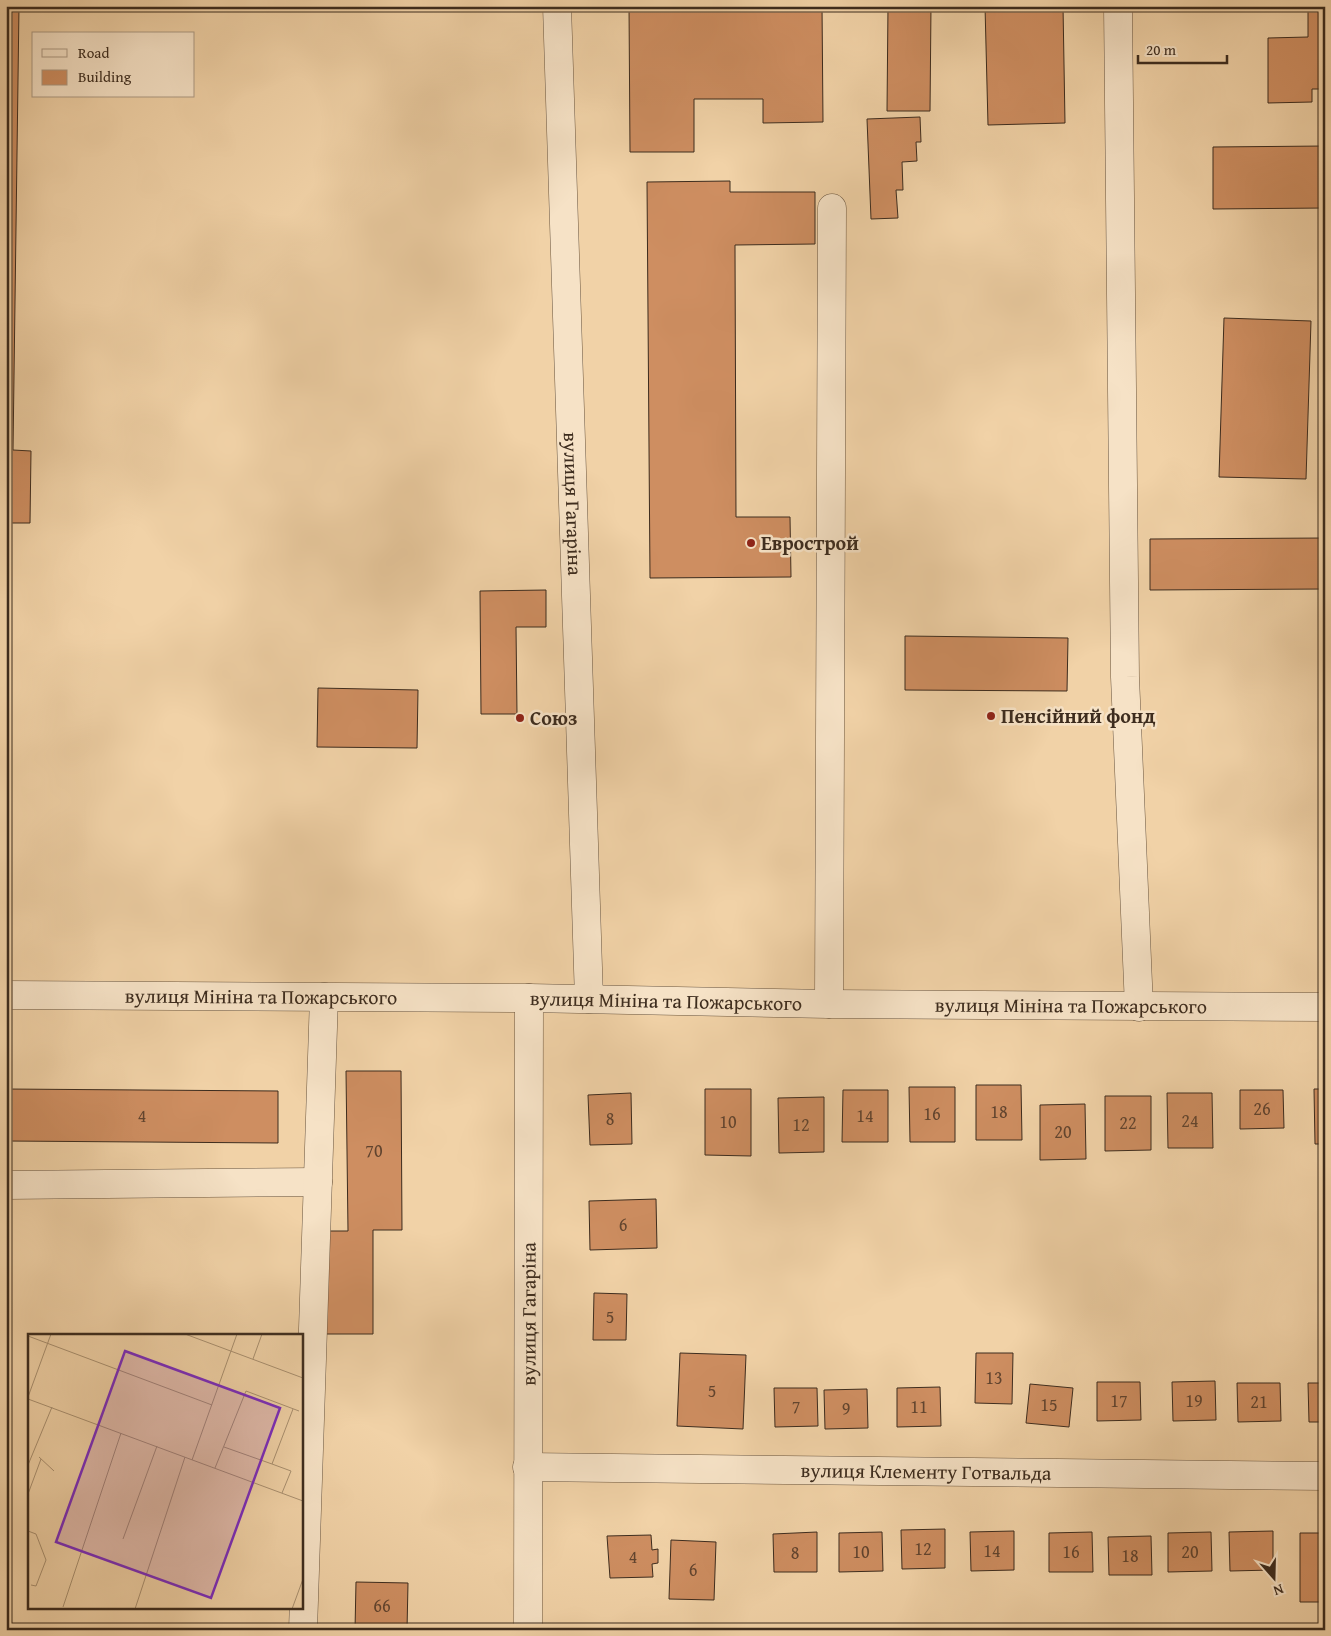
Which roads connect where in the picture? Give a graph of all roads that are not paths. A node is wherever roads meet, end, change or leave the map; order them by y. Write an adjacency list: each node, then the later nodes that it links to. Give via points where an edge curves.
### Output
1 (557, 6): 7 (street, вулиця Гагаріна)
2 (1118, 6): 9 (street, via 1125,677)
3 (832, 208): 8 (street)
4 (6, 995): 5 (street, вулиця Мініна та Пожарського)
5 (324, 997): 6 (street, вулиця Мініна та Пожарського); 11 (street)
6 (529, 998): 7 (street, вулиця Мініна та Пожарського); 13 (street, вулиця Гагаріна)
7 (589, 999): 8 (street, вулиця Мініна та Пожарського)
8 (829, 1004): 9 (street, вулиця Мініна та Пожарського)
9 (1139, 1007): 10 (street, вулиця Мініна та Пожарського)
10 (1325, 1007)
11 (318, 1182): 12 (street); 15 (street)
12 (6, 1185)
13 (527, 1467): 14 (street, вулиця Клементу Готвальда); 16 (street, вулиця Гагаріна)
14 (1325, 1476)
15 (303, 1630)
16 (528, 1630)

